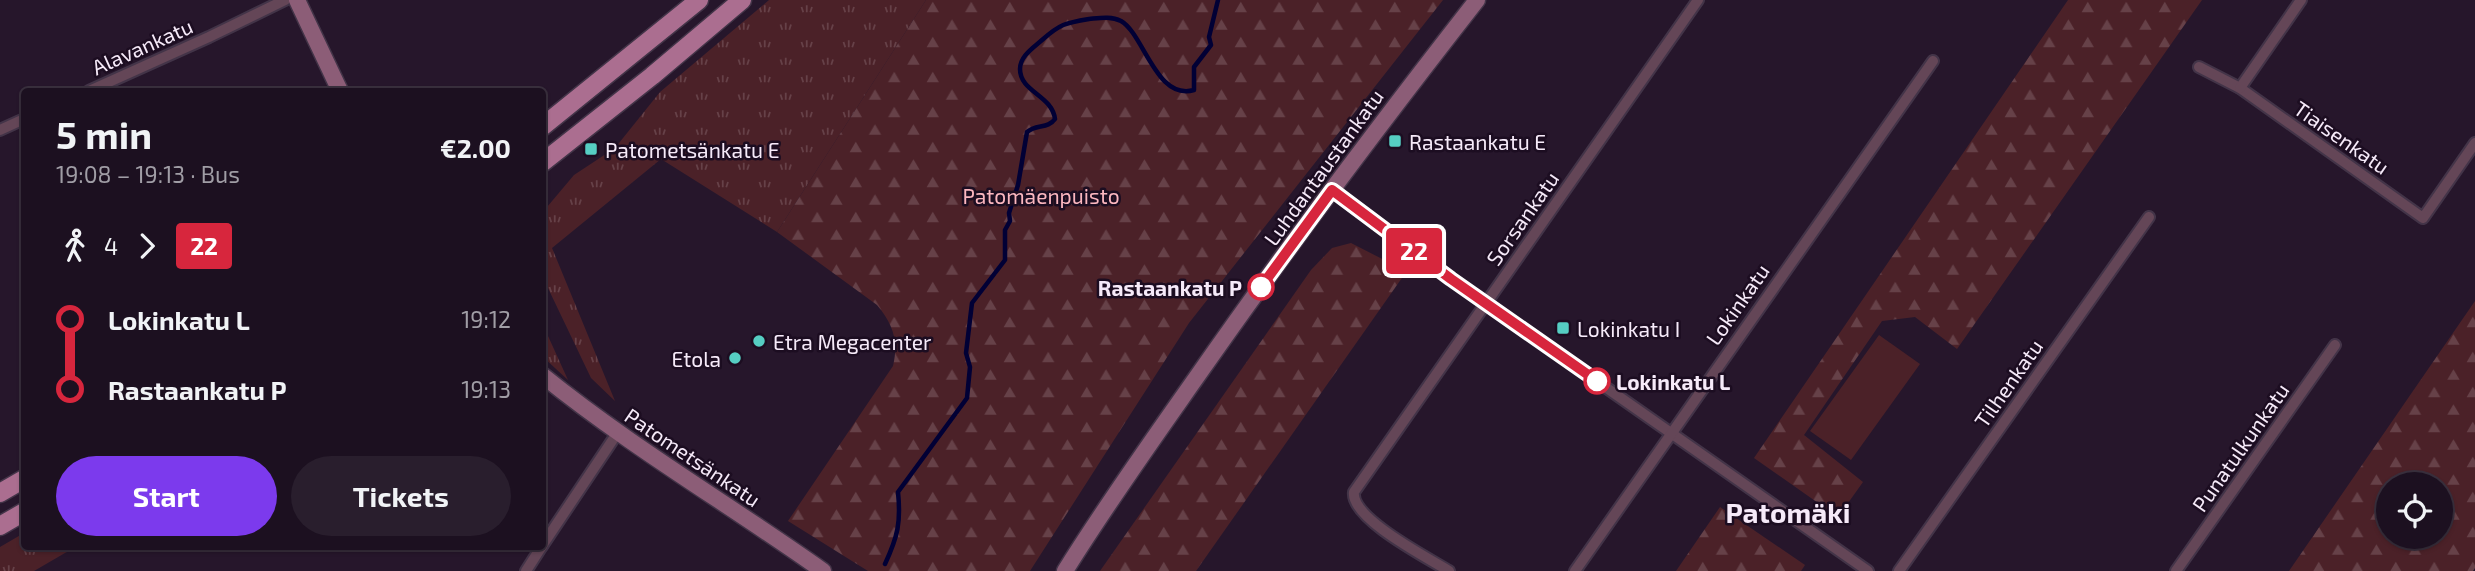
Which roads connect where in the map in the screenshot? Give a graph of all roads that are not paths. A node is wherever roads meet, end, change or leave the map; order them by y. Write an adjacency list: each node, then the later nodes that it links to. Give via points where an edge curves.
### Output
1 (285, 0): 10 (street, Alavankatu)
2 (297, 0): 11 (street)
3 (699, 0): 14 (main road)
4 (742, 0): 17 (main road)
5 (1477, 0): 18 (street, Luhdantaustankatu)
6 (1698, 0): 20 (street, Sorsankatu)
7 (2301, 0): 12 (street)
8 (1933, 61): 24 (street, Lokinkatu)
9 (2199, 68): 12 (street, Tiaisenkatu)
10 (96, 88)
11 (339, 88)
12 (2240, 88): 16 (street, Tiaisenkatu, via 2423,218)
13 (21, 120): 15 (street)
14 (546, 124)
15 (0, 130)
16 (2475, 142)
17 (546, 160)
18 (1332, 190): 20 (street); 33 (street, Luhdantaustankatu, via 1123,481)
19 (2149, 217): 37 (street, Tilhenkatu)
20 (1486, 303): 24 (street); 34 (street, Sorsankatu, via 1353,497 1371,522)
21 (2335, 345): 38 (street, Punatulkunkatu)
22 (546, 378): 23 (street, Patometsänkatu)
23 (618, 432): 29 (street); 32 (street, Patometsänkatu)
24 (1671, 432): 35 (street, Lokinkatu); 36 (street)
25 (21, 481): 26 (main road)
26 (0, 493)
27 (21, 514): 28 (main road)
28 (0, 526)
29 (546, 540)
30 (539, 550): 31 (street)
31 (526, 571)
32 (823, 571)
33 (1065, 571)
34 (1448, 571)
35 (1575, 571)
36 (1868, 571)
37 (1899, 571)
38 (2176, 571)

